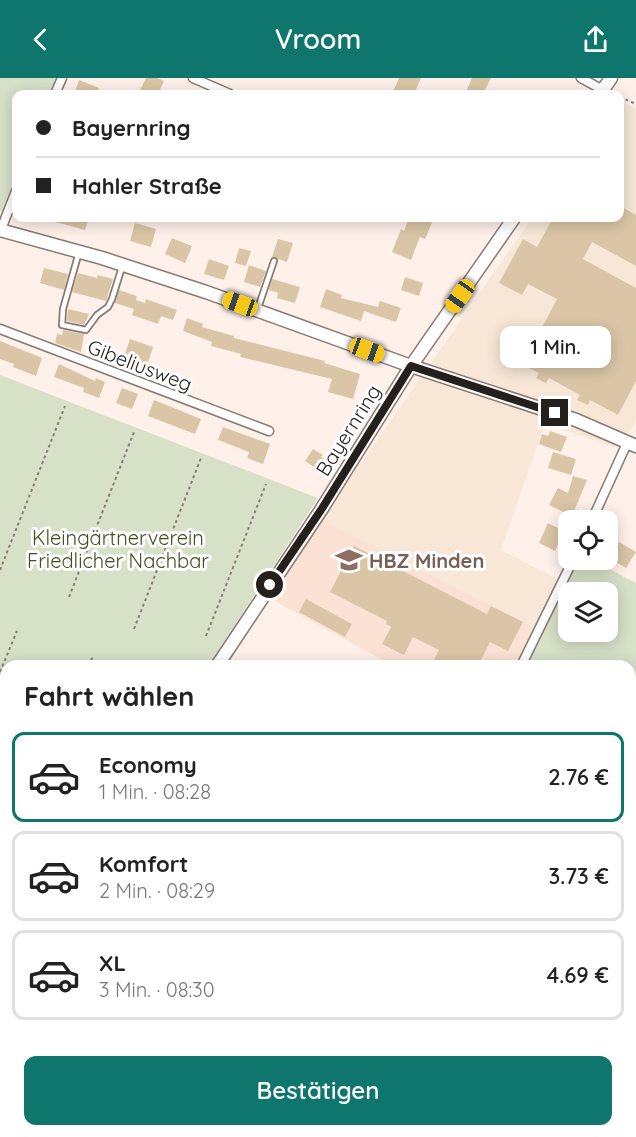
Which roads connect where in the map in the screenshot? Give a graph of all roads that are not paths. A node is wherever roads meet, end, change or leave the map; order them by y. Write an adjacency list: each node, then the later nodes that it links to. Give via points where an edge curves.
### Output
1 (193, 78): 3 (street)
2 (581, 78): 4 (street)
3 (218, 90)
4 (599, 90)
5 (12, 201): 7 (street)
6 (511, 222): 13 (street, Bayernring)
7 (0, 231): 8 (street)
8 (79, 252): 10 (street); 10 (lane, via 62,325 86,330 108,307)
9 (274, 261): 11 (lane)
10 (122, 265): 11 (street)
11 (257, 311): 13 (street)
12 (0, 329): 14 (street, Gibeliusweg)
13 (411, 366): 15 (street, via 576,420); 18 (street, Bayernring)
14 (268, 431)
15 (632, 444): 16 (street)
16 (597, 510)
17 (568, 570): 19 (street)
18 (221, 660)
19 (523, 660)

